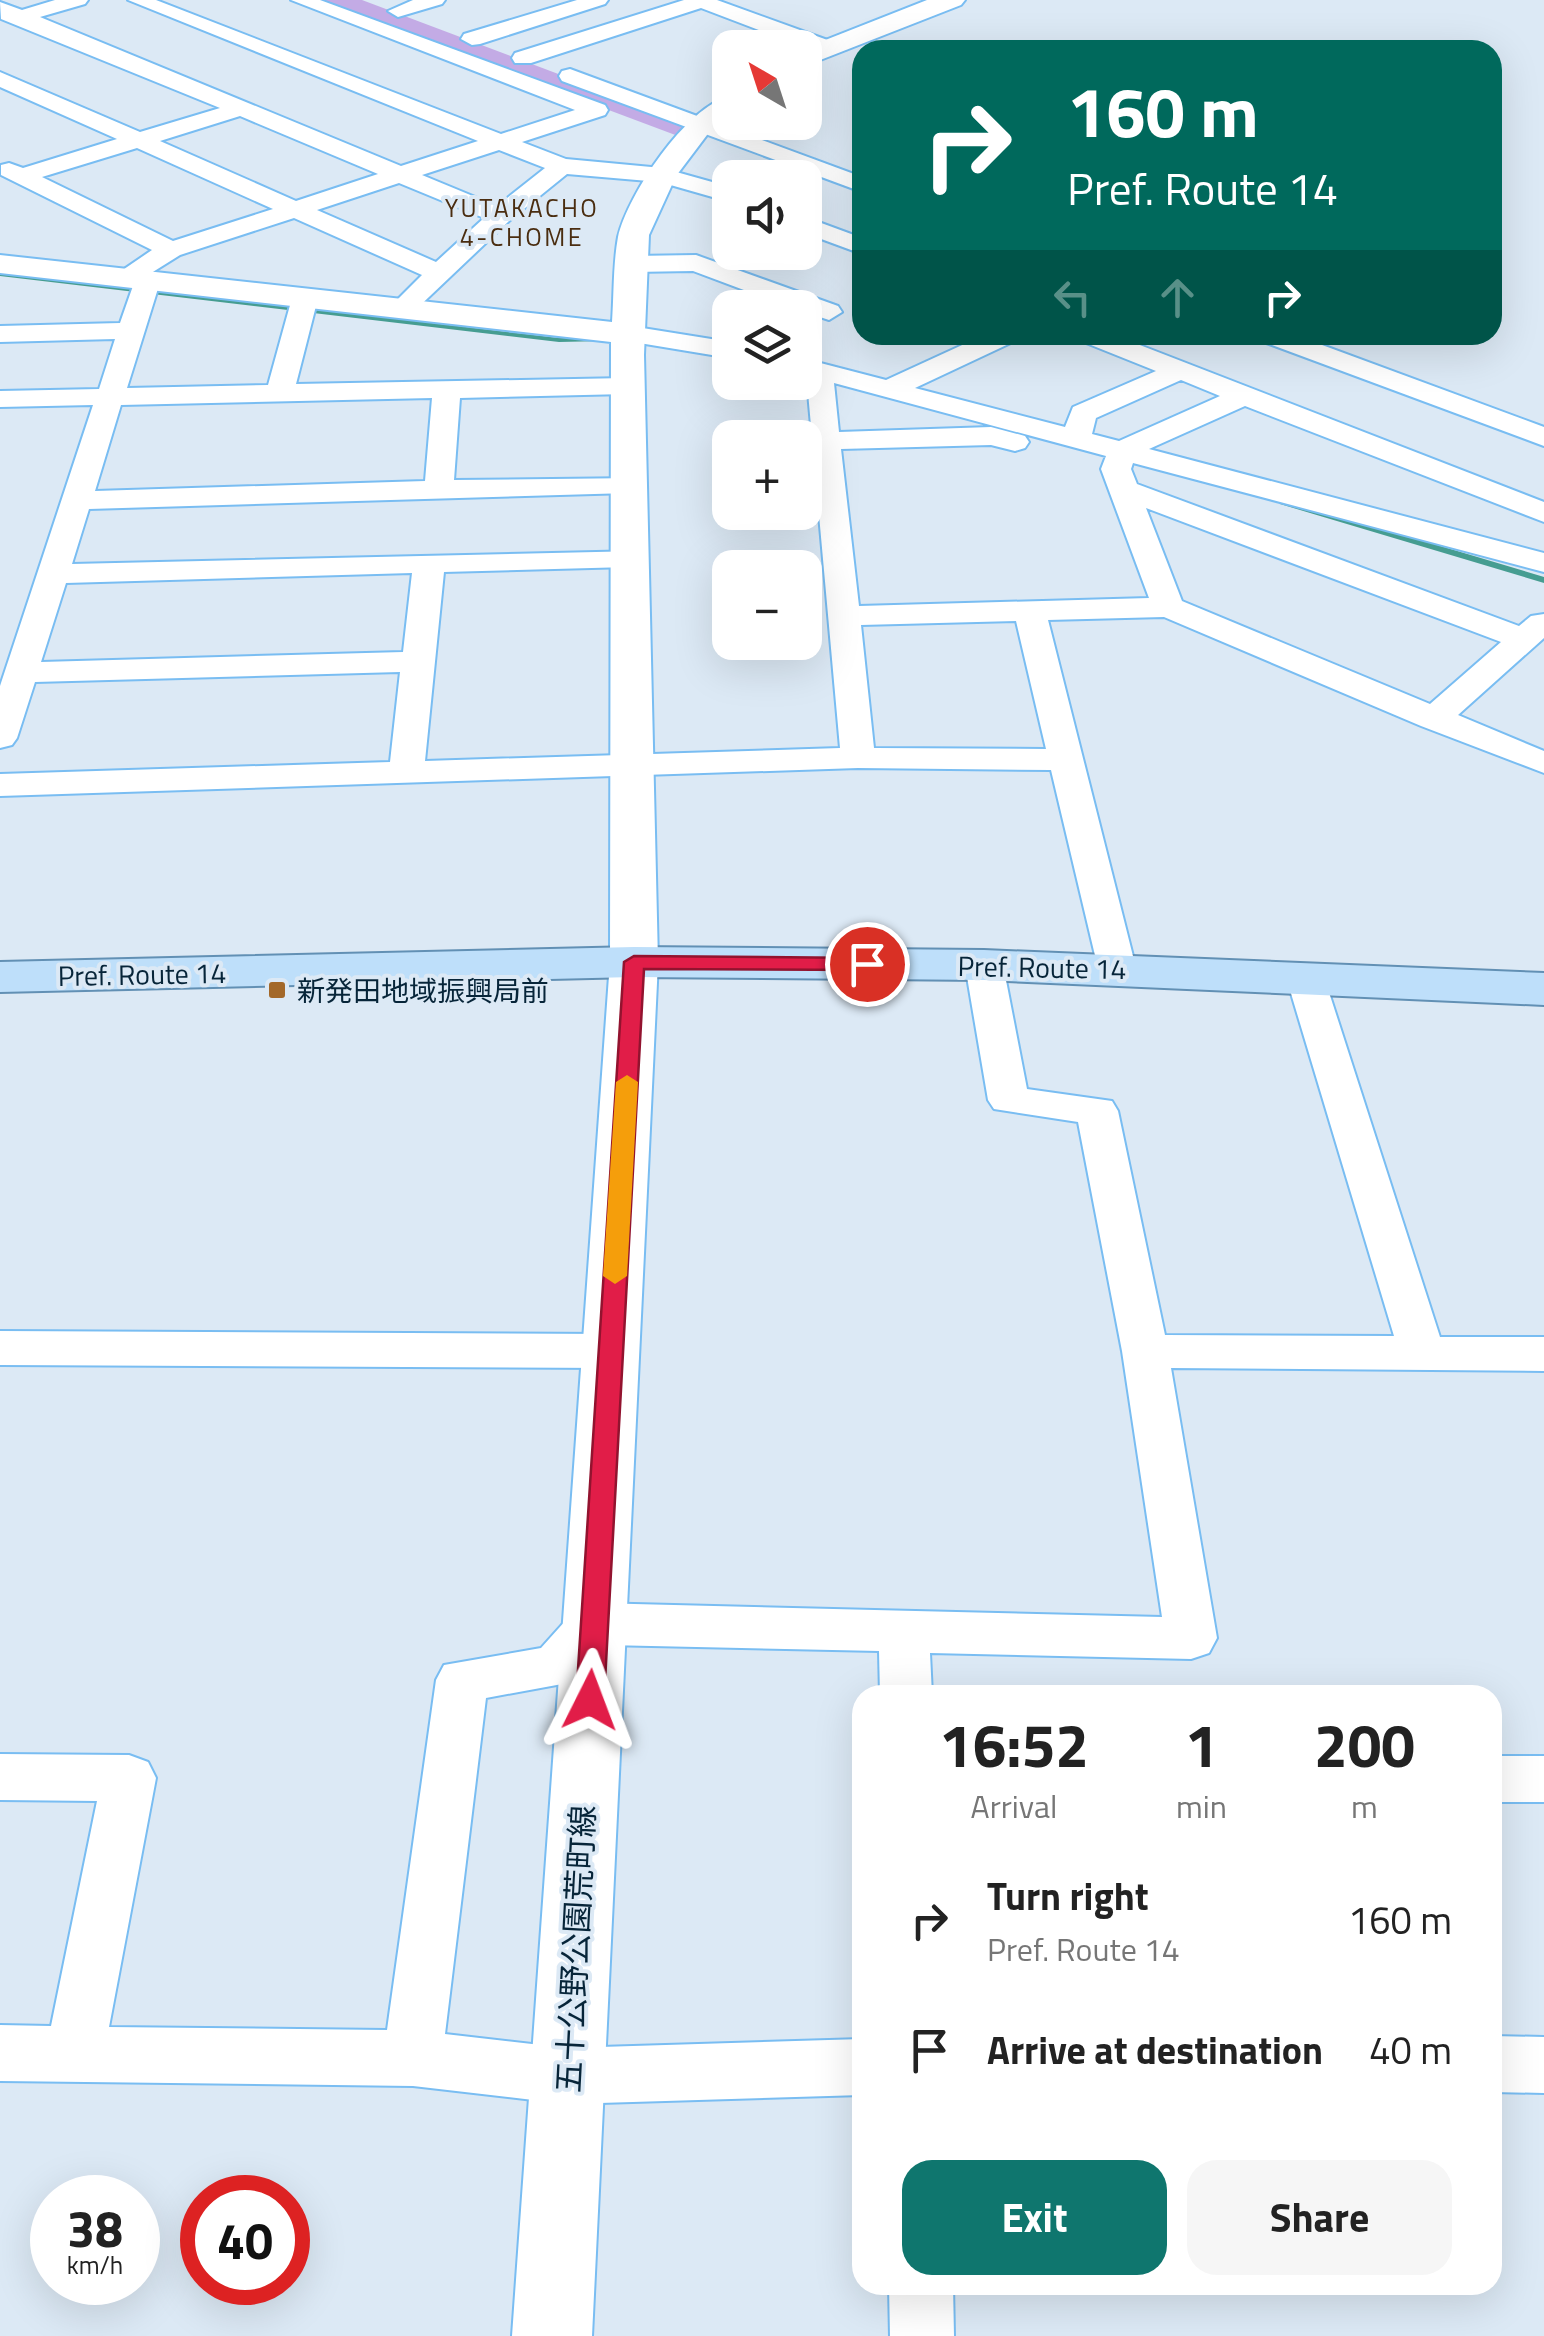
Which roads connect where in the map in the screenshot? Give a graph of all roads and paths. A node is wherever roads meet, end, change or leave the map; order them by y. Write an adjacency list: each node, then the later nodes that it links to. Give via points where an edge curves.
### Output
1 (78, 0): 8 (street)
2 (138, 0): 19 (street)
3 (301, 0): 19 (street, via 597,110)
4 (436, 0): 10 (street, via 390,8)
5 (598, 0): 10 (street)
6 (952, 0): 11 (street)
7 (703, 1): 9 (street); 12 (street)
8 (7, 15): 14 (street)
9 (765, 30)
10 (454, 32): 12 (street)
11 (822, 50)
12 (523, 58): 15 (street)
13 (0, 78): 18 (street)
14 (240, 109): 18 (street); 23 (street)
15 (712, 113)
16 (712, 117): 22 (street, 五十公野公園荒町線)
17 (769, 140): 24 (street)
18 (138, 141): 21 (street); 26 (street)
19 (501, 142): 20 (street); 23 (street)
20 (562, 166): 22 (street); 27 (street)
21 (11, 171): 30 (street)
22 (662, 175): 25 (street); 32 (street, 五十公野公園荒町線, via 634,235)
23 (399, 176): 26 (street); 27 (street)
24 (852, 180)
25 (712, 190)
26 (293, 211): 30 (street); 33 (street)
27 (500, 216): 33 (street)
28 (822, 231): 29 (street)
29 (852, 243)
30 (171, 250): 34 (street)
31 (0, 264): 34 (street)
32 (633, 264): 37 (street, via 696,262); 40 (street, 五十公野公園荒町線)
33 (439, 274): 36 (street)
34 (135, 280): 35 (street); 38 (street)
35 (306, 298): 36 (street); 50 (street)
36 (401, 308): 40 (street)
37 (827, 313)
38 (131, 331): 39 (street); 52 (street)
39 (0, 334)
40 (630, 334): 44 (street); 47 (street, 五十公野公園荒町線)
41 (984, 345): 48 (street)
42 (1116, 345): 45 (street)
43 (1297, 345): 55 (street)
44 (712, 347)
45 (1181, 370): 51 (street); 56 (street, via 1084,413)
46 (822, 371): 48 (street)
47 (627, 386): 49 (street); 59 (street, 五十公野公園荒町線)
48 (892, 388): 56 (street)
49 (448, 390): 50 (street); 60 (street)
50 (280, 393): 52 (street)
51 (1245, 396): 58 (street); 62 (street)
52 (110, 397): 53 (street); 61 (street)
53 (0, 399)
54 (818, 400): 57 (street)
55 (1544, 437)
56 (1077, 438): 58 (street)
57 (826, 441): 58 (street, via 991,436); 69 (street)
58 (1122, 470): 64 (street); 67 (street); 70 (street)
59 (628, 484): 60 (street); 63 (street, 五十公野公園荒町線)
60 (440, 490): 61 (street)
61 (76, 500): 66 (street)
62 (1544, 513)
63 (630, 558): 65 (street); 79 (street, 五十公野公園荒町線)
64 (1544, 563)
65 (429, 564): 66 (street); 72 (street)
66 (53, 574): 71 (street)
67 (1168, 607): 68 (street); 74 (street)
68 (1030, 611): 69 (street); 77 (street)
69 (844, 616): 76 (street)
70 (1533, 630): 74 (street)
71 (16, 638): 73 (street)
72 (418, 662): 73 (street); 80 (street)
73 (22, 672): 75 (street)
74 (1433, 719): 78 (street)
75 (0, 738)
76 (858, 758): 77 (street); 79 (street)
77 (1069, 760): 84 (street)
78 (1544, 763)
79 (632, 766): 80 (street); 82 (street, 五十公野公園荒町線)
80 (406, 773): 81 (street)
81 (0, 786)
82 (634, 962): 83 (main road, Pref. Route 14); 85 (main road, Pref. Route 14); 89 (street, 五十公野公園荒町線)
83 (984, 965): 84 (main road, Pref. Route 14); 90 (street, via 1009,1100 1098,1111)
84 (1118, 968): 86 (main road, Pref. Route 14)
85 (0, 978)
86 (1306, 980): 87 (main road, Pref. Route 14); 91 (street)
87 (1544, 990)
88 (0, 1348): 89 (street)
89 (611, 1351): 93 (street, 五十公野公園荒町線)
90 (1146, 1351): 91 (street); 94 (street, via 1192,1638)
91 (1422, 1353): 92 (street)
92 (1544, 1354)
93 (594, 1624): 94 (street); 101 (street, via 555,1667 462,1680); 105 (street, 五十公野公園荒町線)
94 (904, 1631): 95 (street)
95 (906, 1685)
96 (0, 1777): 100 (street, via 129,1778)
97 (1502, 1779): 98 (street)
98 (1544, 1779)
99 (0, 2053): 100 (street)
100 (75, 2054): 101 (street)
101 (414, 2058): 105 (street)
102 (1502, 2064): 103 (street)
103 (1544, 2066)
104 (852, 2067): 105 (street)
105 (567, 2076): 107 (street, 五十公野公園荒町線)
106 (921, 2295): 108 (street)
107 (552, 2336)
108 (922, 2336)

